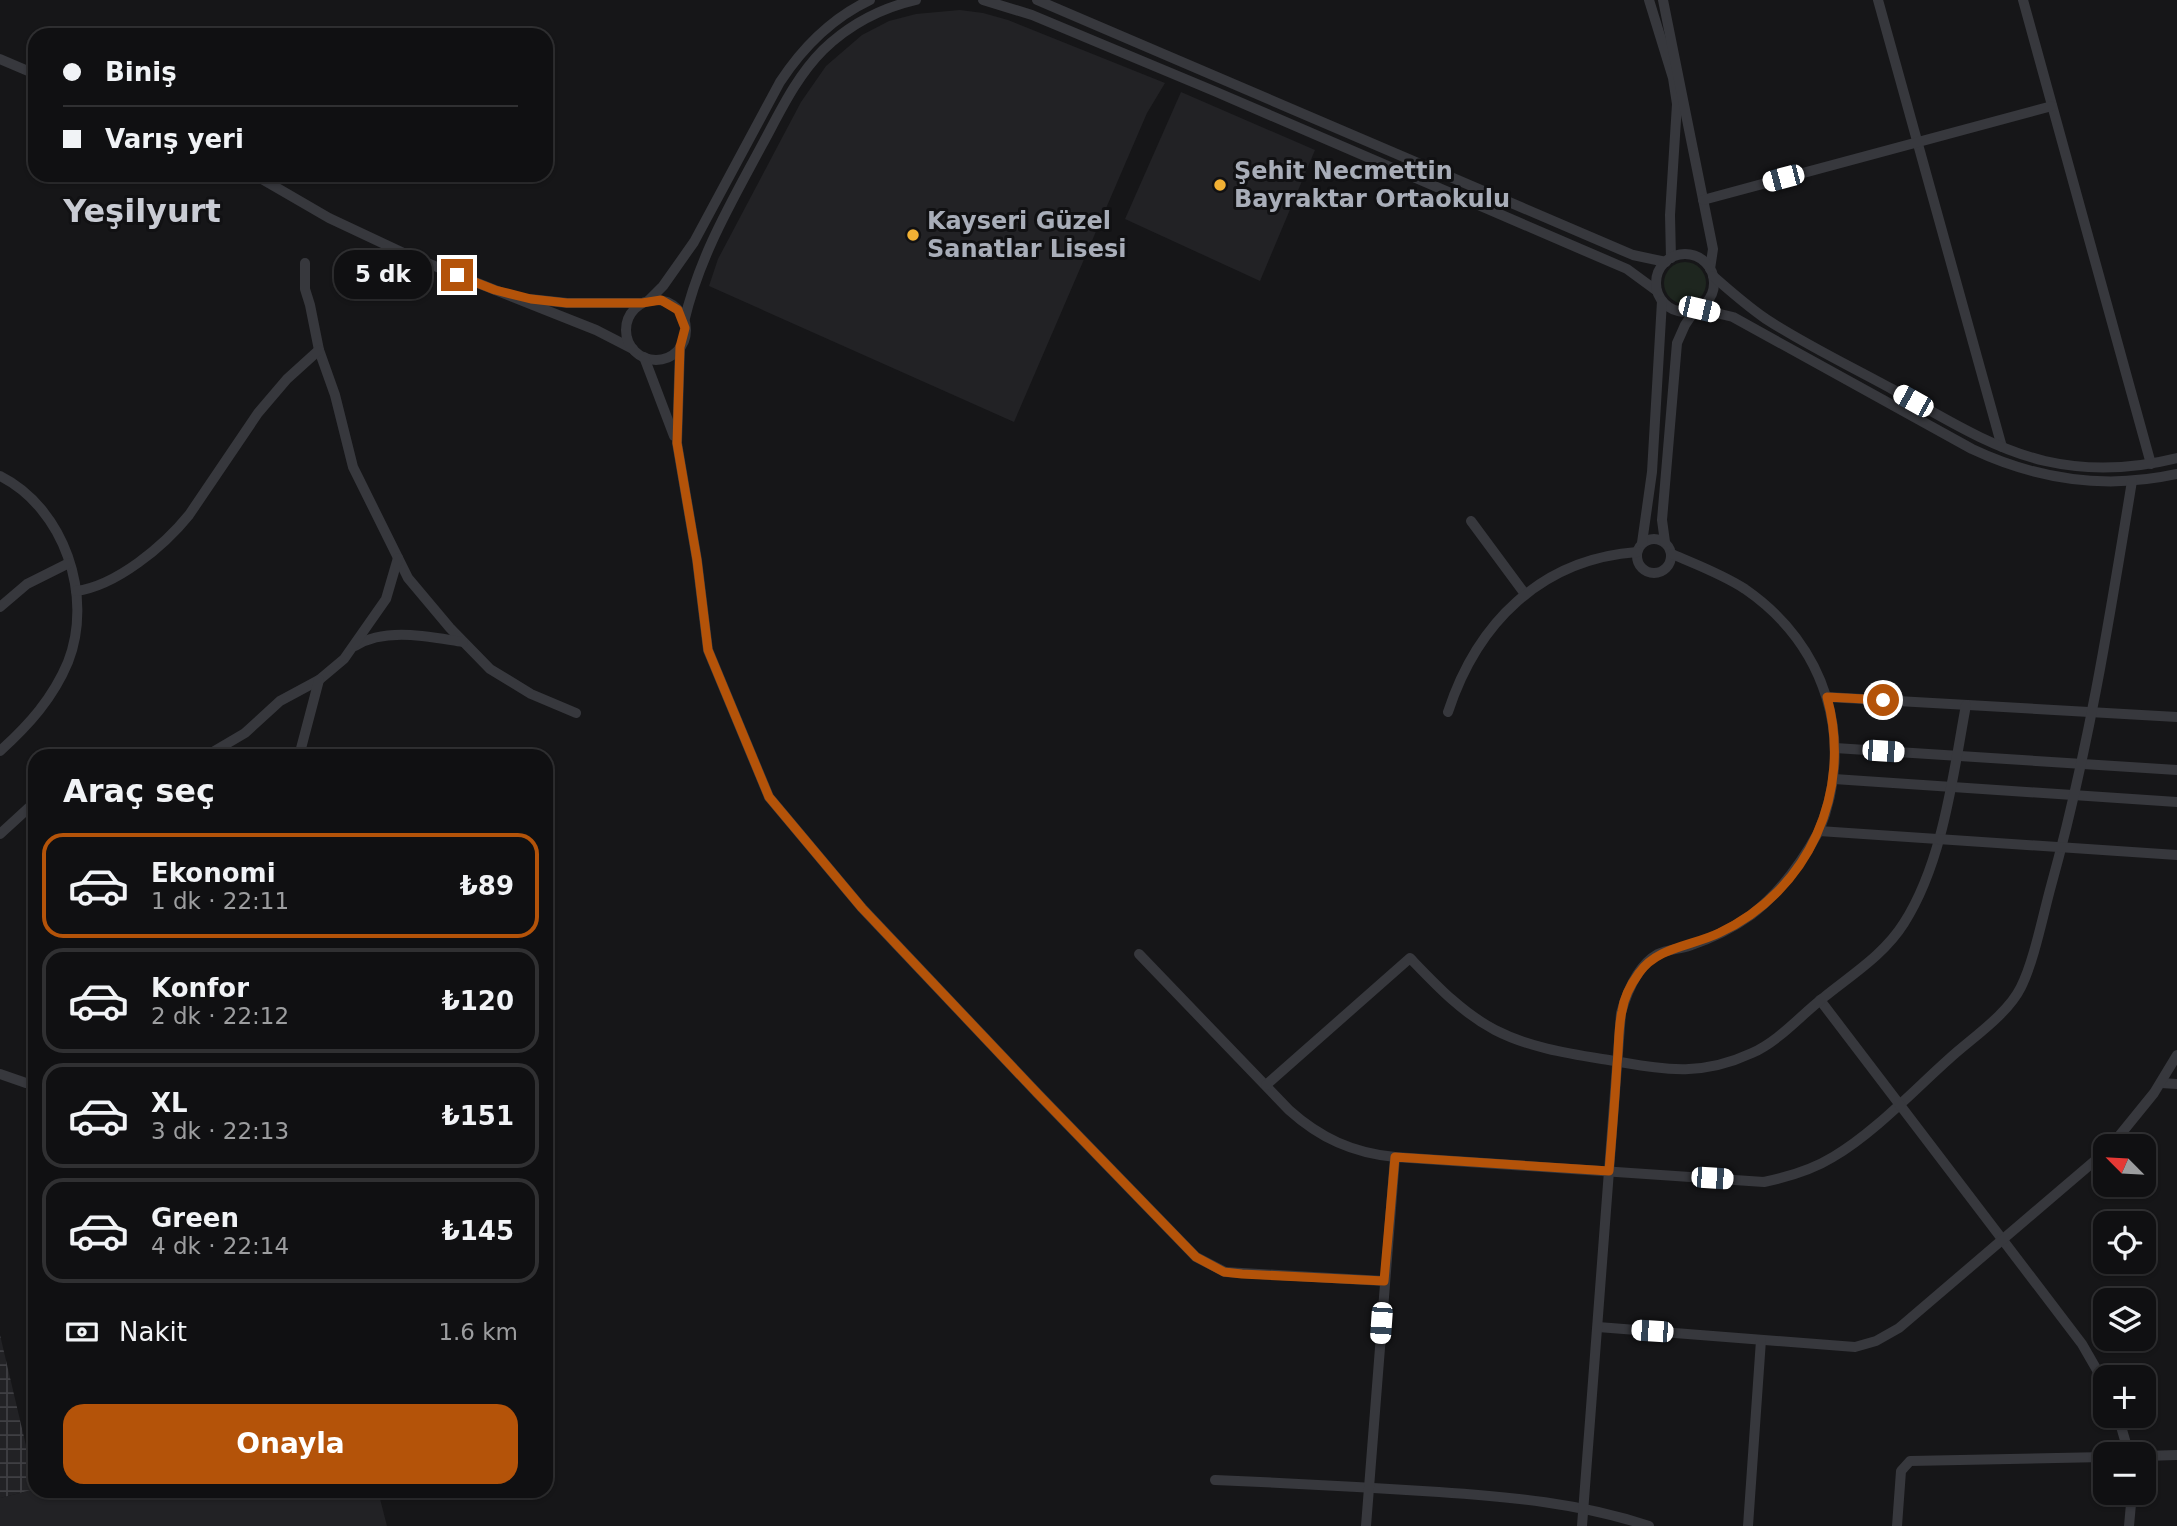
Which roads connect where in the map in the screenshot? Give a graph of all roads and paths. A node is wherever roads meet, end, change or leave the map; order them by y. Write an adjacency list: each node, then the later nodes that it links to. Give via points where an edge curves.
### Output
1 (870, 0): 20 (street, via 834,21 797,58 694,242 663,286)
2 (916, 0): 22 (street, via 857,23 823,50 804,73 714,234)
3 (983, 0): 19 (street, via 1032,15 1214,91 1627,270)
4 (1037, 0): 15 (street, via 1633,255)
5 (1649, 0): 15 (street, via 1677,104)
6 (1663, 0): 14 (street)
7 (1878, 0): 12 (street)
8 (2023, 0): 11 (street)
9 (0, 59): 10 (street)
10 (28, 71)
11 (2052, 106): 12 (street); 30 (street)
12 (1916, 142): 14 (street); 28 (street)
13 (267, 182): 18 (street, via 329,218)
14 (1703, 200): 17 (street, via 1713,249)
15 (1668, 260): 17 (street, via 1690,255 1702,260); 19 (street, via 1658,272)
16 (305, 262): 25 (street, via 304,289)
17 (1711, 272): 21 (street, via 1712,295); 28 (street, via 1751,309 1781,328)
18 (495, 290): 20 (street, via 549,302); 24 (street)
19 (1660, 296): 21 (street, via 1668,307 1680,312); 36 (street, via 1652,472)
20 (645, 302): 22 (street, via 661,300 673,306); 24 (street, via 626,324)
21 (1697, 310): 33 (street, via 1733,317 1992,459 2058,478); 35 (street, via 1677,343 1662,520)
22 (684, 321): 23 (street)
23 (680, 347): 26 (street, via 664,358); 27 (street)
24 (633, 349): 26 (street)
25 (319, 350): 38 (street, via 353,467); 40 (street, via 258,413 174,533 109,582)
26 (644, 357): 27 (street)
27 (677, 443): 84 (street, via 708,650 769,797 862,908 1196,1257 1224,1272)
28 (2002, 447): 30 (street, via 2079,467)
29 (2177, 458): 30 (street)
30 (2151, 464)
31 (2177, 474): 33 (street)
32 (0, 476): 39 (street, via 29,495 45,513)
33 (2133, 481): 49 (street)
34 (1471, 521): 41 (street)
35 (1665, 542): 36 (street, via 1656,538); 37 (street)
36 (1640, 548): 37 (street, via 1640,566 1653,573 1667,568); 41 (street, via 1578,564)
37 (1672, 554): 46 (street, via 1732,581 1772,611 1799,642)
38 (398, 557): 43 (street, via 408,578); 44 (street, via 386,598)
39 (69, 563): 40 (street); 42 (street, via 27,584)
40 (76, 592): 55 (street, via 75,635 64,671 33,721)
41 (1525, 594): 48 (street, via 1477,648)
42 (0, 607)
43 (464, 643): 44 (street, via 388,636); 50 (street, via 490,669 531,695)
44 (351, 649): 45 (street)
45 (319, 680): 53 (street, via 281,701 245,733); 54 (street)
46 (1827, 697): 47 (street); 52 (street)
47 (1966, 705): 49 (street); 56 (street)
48 (1448, 712)
49 (2091, 712): 51 (street); 57 (street)
50 (576, 713)
51 (2177, 717)
52 (1835, 748): 56 (street); 59 (street)
53 (217, 749)
54 (301, 749)
55 (0, 751)
56 (1956, 756): 57 (street); 60 (street)
57 (2080, 764): 58 (street); 61 (street)
58 (2177, 770)
59 (1834, 779): 60 (street); 64 (street)
60 (1950, 787): 61 (street); 66 (street)
61 (2074, 795): 62 (street); 67 (street)
62 (2177, 802)
63 (28, 808): 65 (street)
64 (1819, 831): 66 (street); 72 (street, via 1789,877 1751,915 1707,939 1660,953 1643,968 1624,1003)
65 (0, 834)
66 (1938, 840): 67 (street); 70 (street, via 1920,895 1896,936)
67 (2062, 848): 68 (street); 78 (street, via 2019,992)
68 (2177, 855)
69 (1139, 954): 77 (street)
70 (1820, 1000): 72 (street, via 1763,1048 1729,1062 1677,1070); 78 (street)
71 (2177, 1055): 75 (street)
72 (1618, 1061): 77 (street, via 1541,1048 1495,1030 1456,1004 1410,958); 82 (street)
73 (0, 1074): 74 (street)
74 (26, 1083)
75 (2161, 1083): 76 (street); 79 (street)
76 (2177, 1084)
77 (1266, 1085): 80 (street, via 1303,1122 1330,1140)
78 (1899, 1103): 82 (street, via 1833,1157 1779,1179 1763,1182); 83 (street)
79 (2121, 1134)
80 (1395, 1157): 82 (street); 84 (street)
81 (2093, 1162): 83 (street)
82 (1609, 1171): 85 (street)
83 (2002, 1240): 86 (street, via 1899,1328 1876,1341 1855,1347); 87 (street)
84 (1384, 1281): 92 (street)
85 (1598, 1327): 86 (street); 94 (street)
86 (1761, 1340): 98 (street)
87 (2094, 1365)
88 (2177, 1455): 89 (street)
89 (2156, 1456)
90 (2093, 1457): 99 (street, via 1910,1461 1901,1471)
91 (1214, 1480): 92 (street)
92 (1370, 1487): 94 (street); 95 (street)
93 (2131, 1505): 100 (street)
94 (1584, 1508): 96 (street); 97 (street)
95 (1366, 1526)
96 (1582, 1526)
97 (1649, 1526)
98 (1748, 1526)
99 (1897, 1526)
100 (2129, 1526)

